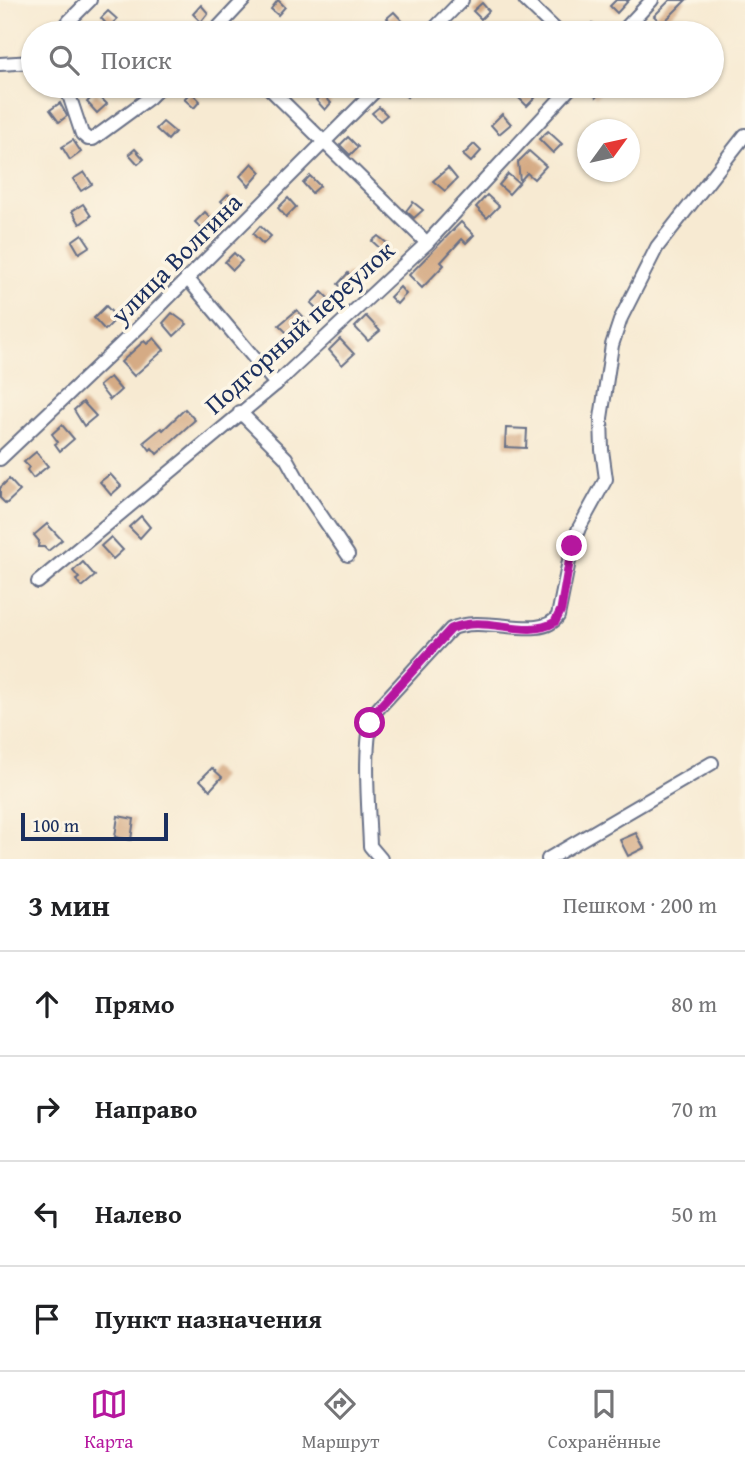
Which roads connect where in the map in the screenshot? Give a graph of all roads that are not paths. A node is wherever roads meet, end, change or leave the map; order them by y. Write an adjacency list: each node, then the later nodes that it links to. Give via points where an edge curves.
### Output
1 (90, 0): 6 (street)
2 (244, 0): 7 (street)
3 (462, 0): 8 (street)
4 (525, 0): 9 (street)
5 (652, 0): 10 (street)
6 (69, 21)
7 (225, 21)
8 (442, 21)
9 (547, 21)
10 (632, 21)
11 (21, 63): 12 (street)
12 (0, 64)
13 (70, 98): 14 (street, via 82,134 89,139 97,138)
14 (149, 98)
15 (279, 98): 19 (street)
16 (368, 98): 19 (street, улица Волгина)
17 (561, 98): 20 (street, Подгорный переулок)
18 (745, 135): 28 (street, via 657,247 621,318 612,345 601,418 606,479 572,546 555,622 543,627 476,622 451,629 374,713 368,743 370,846)
19 (324, 144): 20 (street); 21 (street, улица Волгина)
20 (427, 243): 22 (street, Подгорный переулок)
21 (187, 278): 22 (street); 24 (street, улица Волгина)
22 (276, 384): 23 (street, Подгорный переулок)
23 (240, 412): 25 (street, via 286,458); 26 (street, Подгорный переулок)
24 (0, 460)
25 (348, 555)
26 (38, 582)
27 (712, 763): 29 (street)
28 (381, 859)
29 (548, 859)

